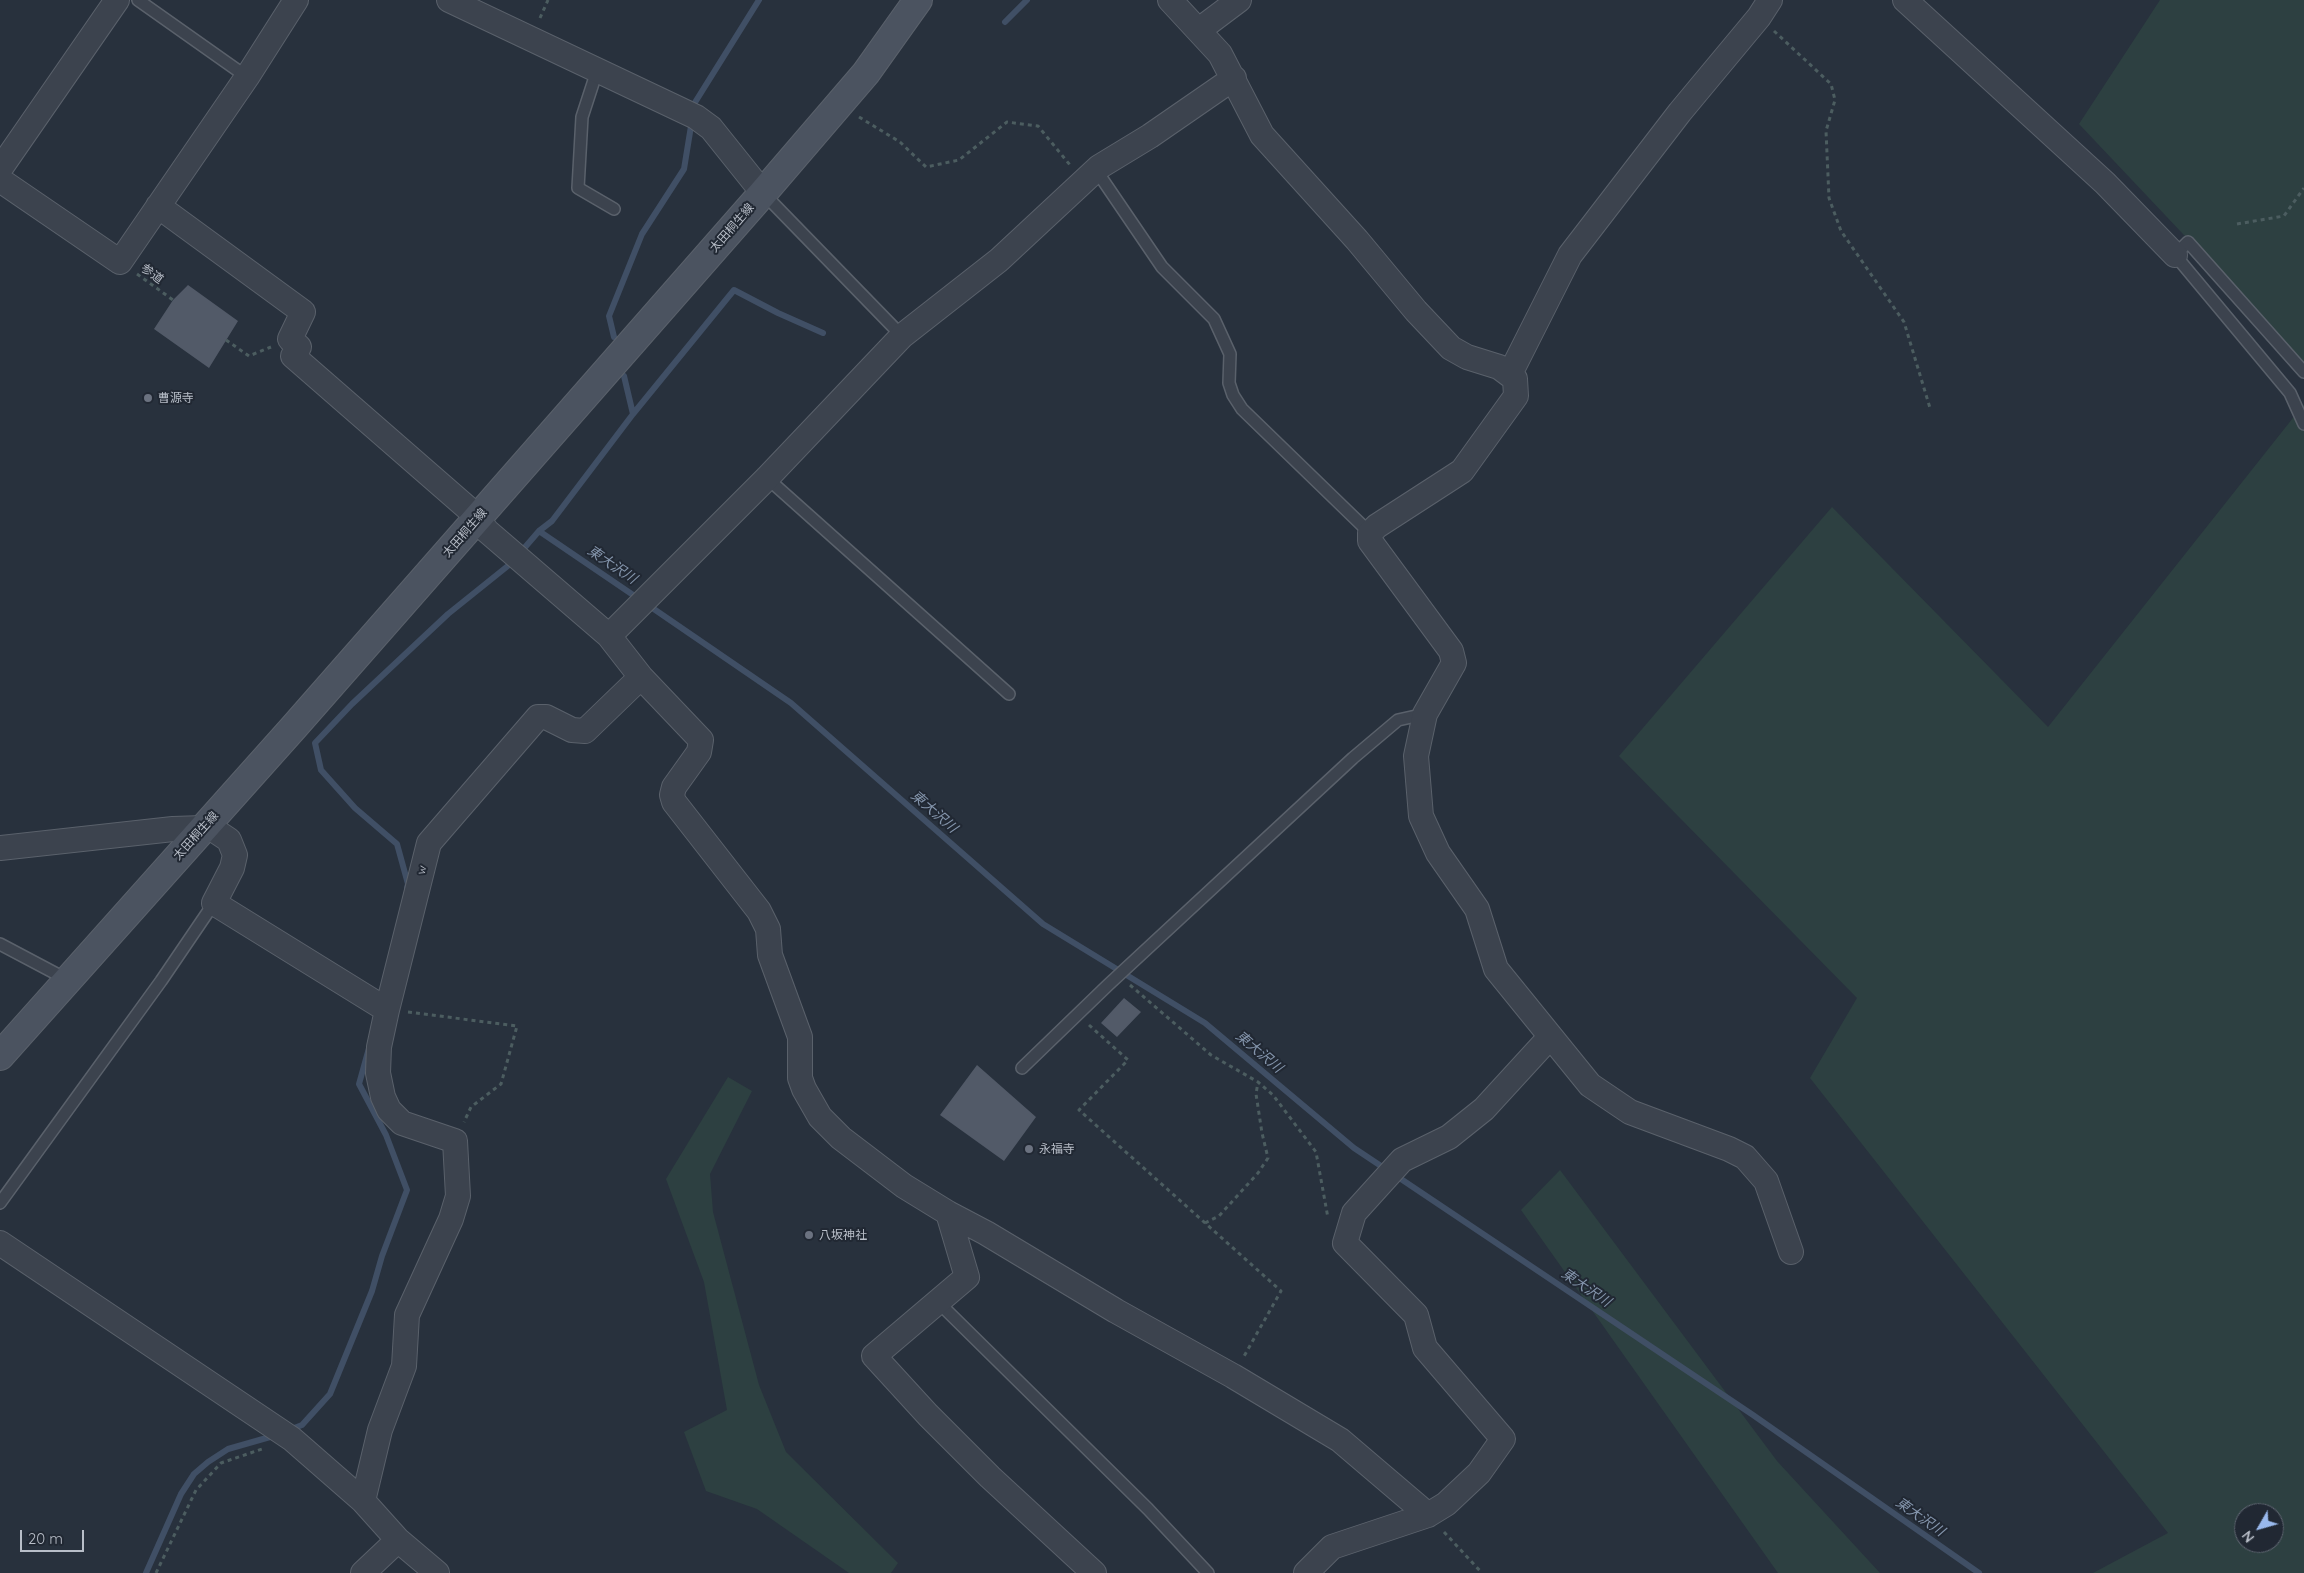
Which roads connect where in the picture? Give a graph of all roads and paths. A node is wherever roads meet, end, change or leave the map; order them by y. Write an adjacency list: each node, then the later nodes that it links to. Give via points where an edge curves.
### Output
1 (117, 0): 15 (street)
2 (138, 0): 12 (lane)
3 (296, 0): 12 (street)
4 (449, 0): 11 (street)
5 (918, 0): 14 (main road, 太田桐生線)
6 (1170, 0): 10 (street)
7 (1239, 0): 10 (street)
8 (1905, 0): 23 (street, via 2105,183)
9 (1765, 9): 30 (street, via 1680,112 1570,255); 31 (path, via 1831,84 1835,100 1826,131 1830,198 1841,231 1904,322)
10 (1199, 30): 13 (street, via 1220,54)
11 (598, 71): 19 (street, via 690,114 711,128); 21 (lane, via 582,117 578,188)
12 (247, 77): 20 (street)
13 (1234, 78): 16 (street); 30 (street, via 1262,135 1416,311 1452,348)
14 (839, 105): 16 (path, via 900,142 926,168 959,160 1006,122 1038,126); 19 (main road, 太田桐生線)
15 (0, 169)
16 (1090, 176): 26 (street, via 999,260); 35 (lane, via 1162,267 1214,319 1230,354 1229,383 1242,409)
17 (0, 180): 24 (street)
18 (2304, 188): 22 (path, via 2284,216)
19 (763, 193): 26 (lane); 34 (main road, 太田桐生線)
20 (158, 206): 24 (street); 27 (street, via 303,312)
21 (614, 209)
22 (2237, 224)
23 (2175, 255): 29 (lane, via 2188,242); 32 (lane, via 2290,393)
24 (120, 262): 25 (path, 参道)
25 (173, 300)
26 (902, 336): 33 (street)
27 (290, 338): 28 (path, via 249,356); 34 (street, via 299,347 293,356)
28 (226, 340)
29 (2304, 372)
30 (1510, 374): 35 (street, via 1516,379 1516,396 1462,471)
31 (1930, 408)
32 (2304, 424)
33 (767, 478): 36 (street); 38 (lane)
34 (477, 519): 36 (street); 40 (main road, 太田桐生線)
35 (1370, 533): 39 (street, via 1370,541 1451,652 1454,663)
36 (609, 636): 37 (street)
37 (641, 676): 46 (street, w, via 585,730 572,730 546,717 538,717 429,843); 54 (street, via 701,740 699,752 674,787 674,802 759,911 768,929 770,955 800,1037 800,1078 814,1108 841,1138 904,1186)
38 (1009, 694)
39 (1425, 714): 44 (lane, via 1398,720); 48 (street, via 1416,756 1421,816 1438,853 1477,909 1496,969)
40 (203, 828): 41 (street); 42 (street, via 223,834 233,846 235,855); 45 (main road, 太田桐生線)
41 (0, 848)
42 (214, 904): 46 (street); 53 (lane)
43 (0, 944): 45 (lane)
44 (1118, 976): 47 (lane); 51 (path, via 1211,1055)
45 (68, 980): 49 (main road, 太田桐生線)
46 (381, 1006): 52 (street, w, via 378,1073 389,1110 402,1123); 52 (path, via 517,1026 501,1084 471,1107)
47 (1078, 1016): 50 (lane); 55 (path, via 1128,1060 1079,1110)
48 (1550, 1036): 57 (street, via 1484,1109 1449,1137 1402,1160 1354,1213); 58 (street, via 1590,1085 1630,1112 1745,1157 1766,1181)
49 (0, 1056)
50 (1022, 1068)
51 (1258, 1082): 55 (path, via 1256,1094 1268,1158 1219,1216); 57 (path, via 1273,1095 1316,1152 1328,1217 1336,1234)
52 (455, 1141): 62 (street, via 458,1196 452,1219 408,1315 404,1366 380,1430)
53 (0, 1203)
54 (948, 1213): 59 (street, via 967,1277); 60 (street)
55 (1205, 1223): 60 (path, via 1281,1291)
56 (0, 1243): 61 (street)
57 (1345, 1243): 63 (street, via 1416,1315 1425,1348 1503,1439 1479,1472 1446,1504)
58 (1791, 1252)
59 (937, 1301): 68 (street, via 874,1356 928,1416); 69 (lane, via 1148,1509)
60 (1233, 1376): 63 (street, via 1340,1440)
61 (284, 1434): 62 (street); 65 (path, via 221,1463 196,1490)
62 (363, 1501): 64 (street)
63 (1428, 1515): 70 (street, via 1332,1547); 71 (path)
64 (398, 1540): 66 (street); 67 (street)
65 (156, 1573)
66 (363, 1573)
67 (437, 1573)
68 (1094, 1573)
69 (1208, 1573)
70 (1306, 1573)
71 (1482, 1573)

